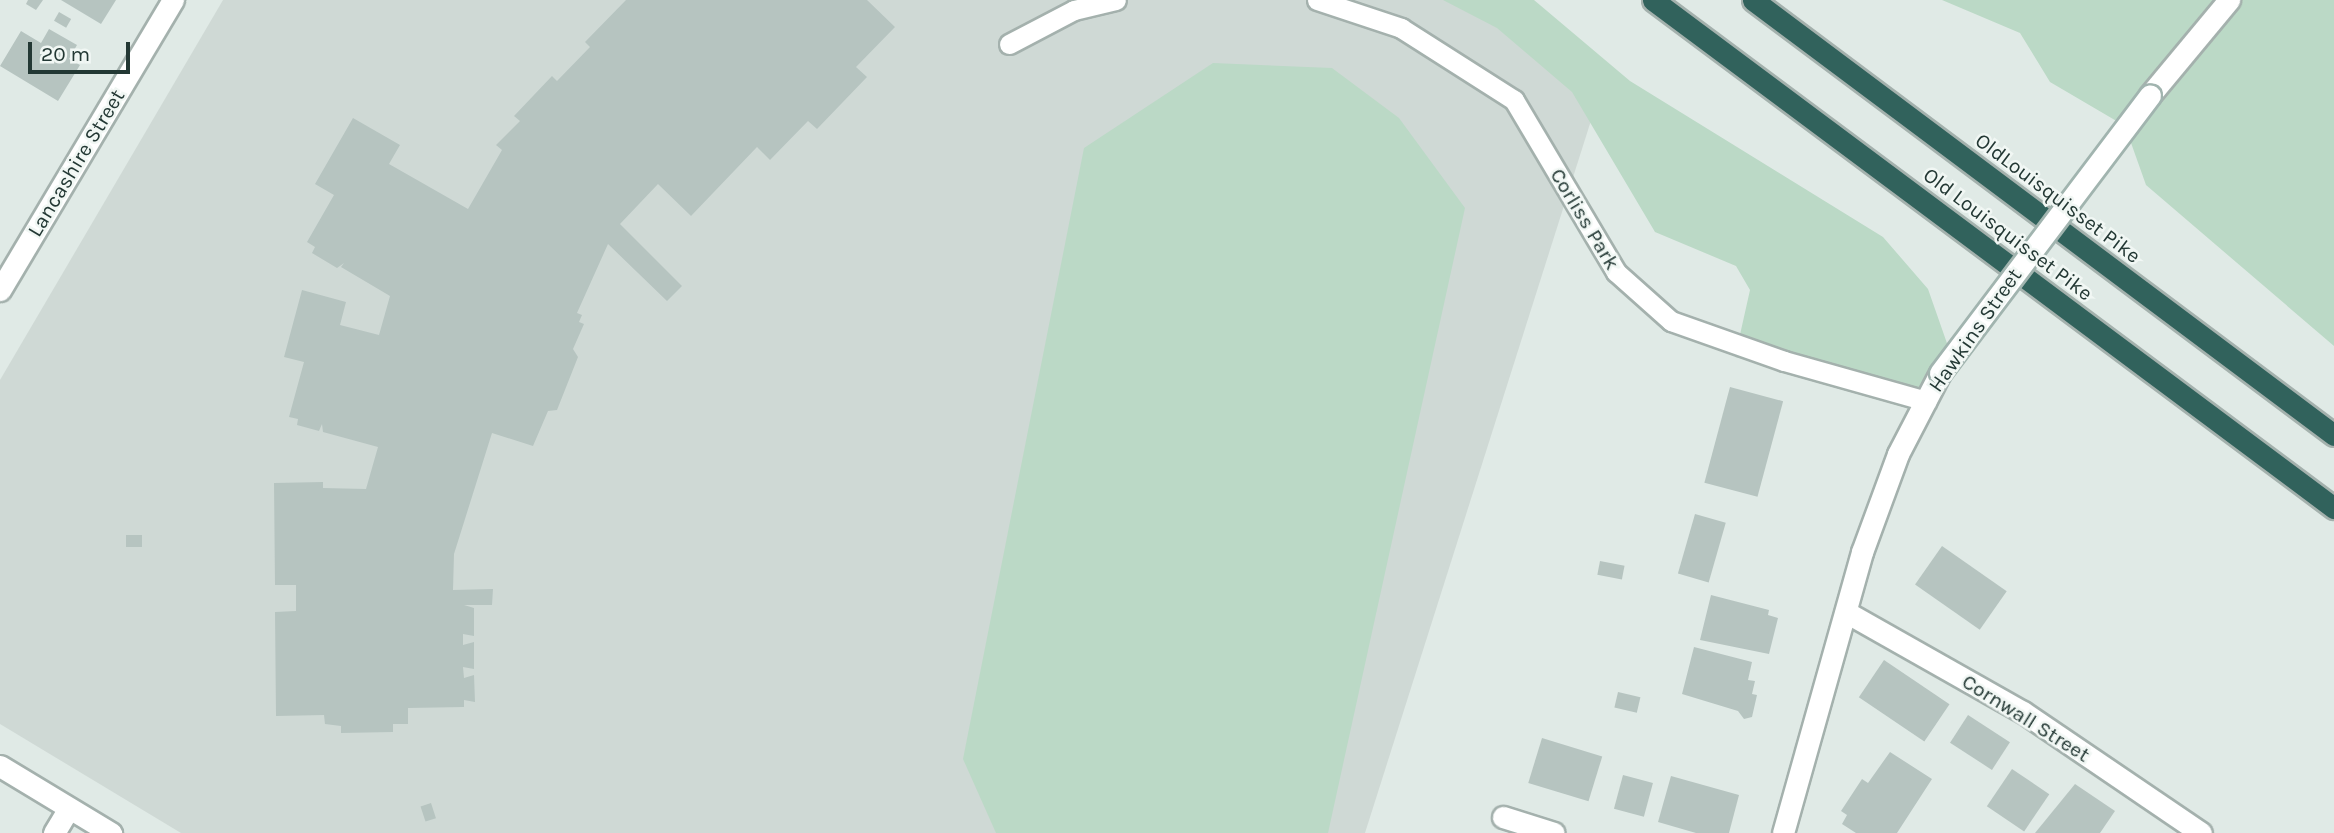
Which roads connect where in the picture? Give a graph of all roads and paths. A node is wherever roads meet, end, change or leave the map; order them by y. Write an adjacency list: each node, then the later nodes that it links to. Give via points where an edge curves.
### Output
1 (173, 0): 8 (street, Lancashire Street)
2 (1116, 0): 7 (lane, via 1074,10)
3 (1317, 0): 9 (lane, Corliss Park, via 1401,28 1514,100 1616,272 1671,321 1784,361)
4 (1653, 0): 11 (highway, Old Louisquisset Pike)
5 (1752, 0): 10 (highway, OldLouisquisset Pike)
6 (2229, 0): 9 (street, Hawkins Street, bridge, via 2150,95 1940,373)
7 (1009, 44)
8 (0, 290)
9 (1926, 401): 12 (street, Hawkins Street, via 1898,454 1862,552)
10 (2334, 435)
11 (2334, 508)
12 (1846, 612): 19 (street, Hawkins Street); 20 (street, Cornwall Street, via 2023,712)
13 (0, 766): 14 (street)
14 (69, 808): 16 (street); 17 (street)
15 (1503, 817): 18 (street)
16 (54, 833)
17 (111, 833)
18 (1554, 833)
19 (1783, 833)
20 (2201, 833)

